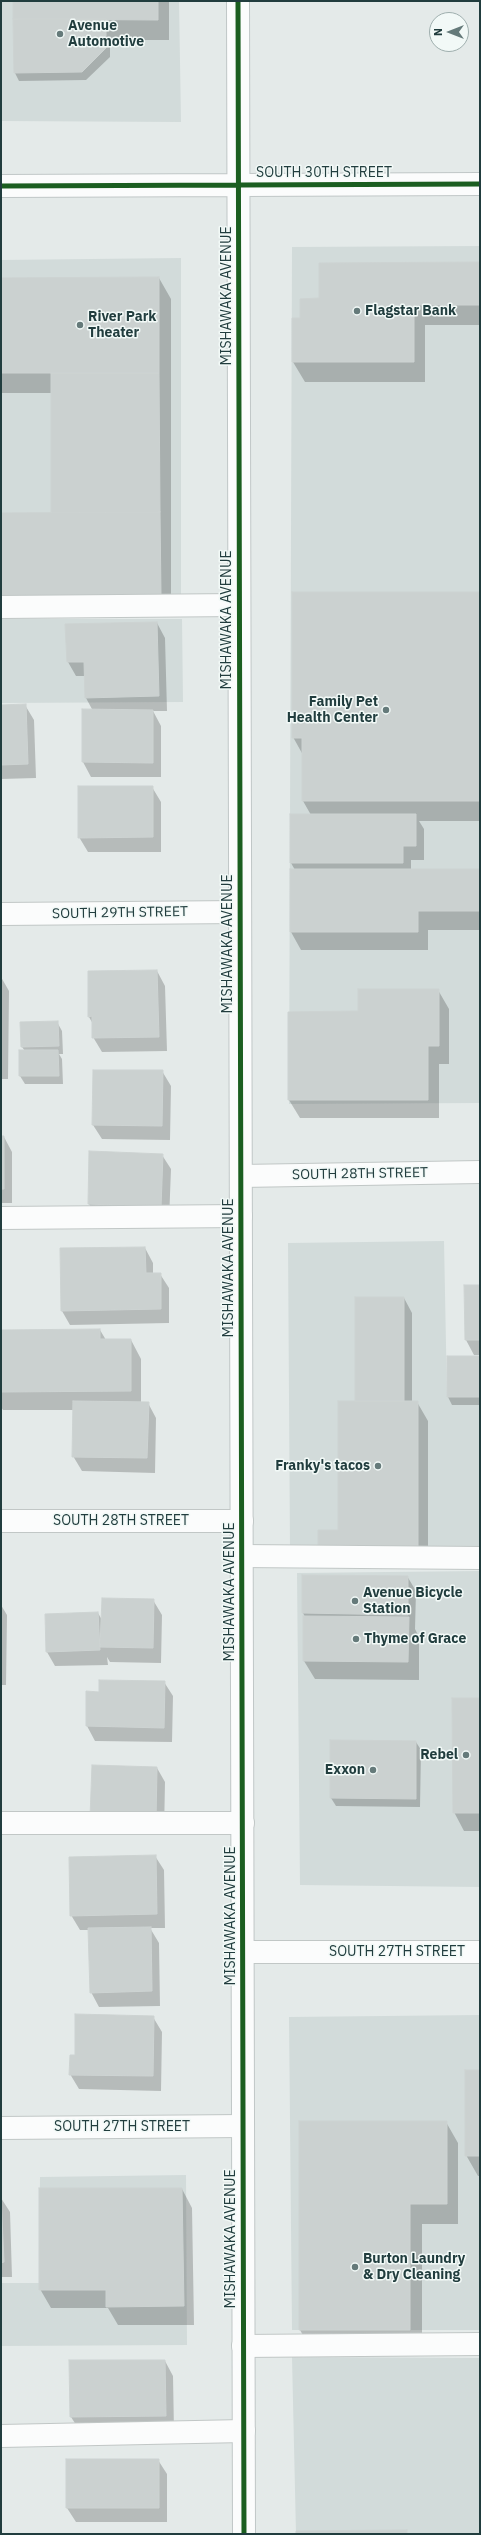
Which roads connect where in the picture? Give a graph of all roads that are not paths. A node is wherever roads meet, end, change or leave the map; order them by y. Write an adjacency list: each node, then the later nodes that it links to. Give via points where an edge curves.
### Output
1 (238, 1): 4 (main road, MISHAWAKA AVENUE)
2 (480, 184): 4 (main road, SOUTH 30TH STREET)
3 (1, 186): 4 (main road, SOUTH 30TH STREET)
4 (239, 186): 5 (main road, MISHAWAKA AVENUE)
5 (239, 605): 6 (main road); 7 (main road, MISHAWAKA AVENUE)
6 (1, 607)
7 (240, 912): 8 (main road, SOUTH 29TH STREET); 10 (main road, MISHAWAKA AVENUE)
8 (1, 914)
9 (480, 1172): 10 (main road, SOUTH 28TH STREET)
10 (241, 1176): 11 (main road, MISHAWAKA AVENUE)
11 (241, 1216): 12 (main road); 14 (main road, MISHAWAKA AVENUE)
12 (1, 1218)
13 (1, 1521): 14 (main road, SOUTH 28TH STREET)
14 (242, 1521): 15 (main road, MISHAWAKA AVENUE)
15 (242, 1556): 16 (main road); 18 (main road, MISHAWAKA AVENUE)
16 (480, 1558)
17 (1, 1823): 18 (main road)
18 (243, 1823): 19 (main road, MISHAWAKA AVENUE)
19 (243, 1952): 20 (main road, SOUTH 27TH STREET); 21 (main road, MISHAWAKA AVENUE)
20 (480, 1952)
21 (243, 2126): 22 (main road, SOUTH 27TH STREET); 24 (main road, MISHAWAKA AVENUE)
22 (1, 2128)
23 (480, 2344): 24 (main road)
24 (243, 2346): 25 (main road, MISHAWAKA AVENUE)
25 (244, 2431): 26 (main road); 27 (main road, MISHAWAKA AVENUE)
26 (1, 2436)
27 (244, 2534)

